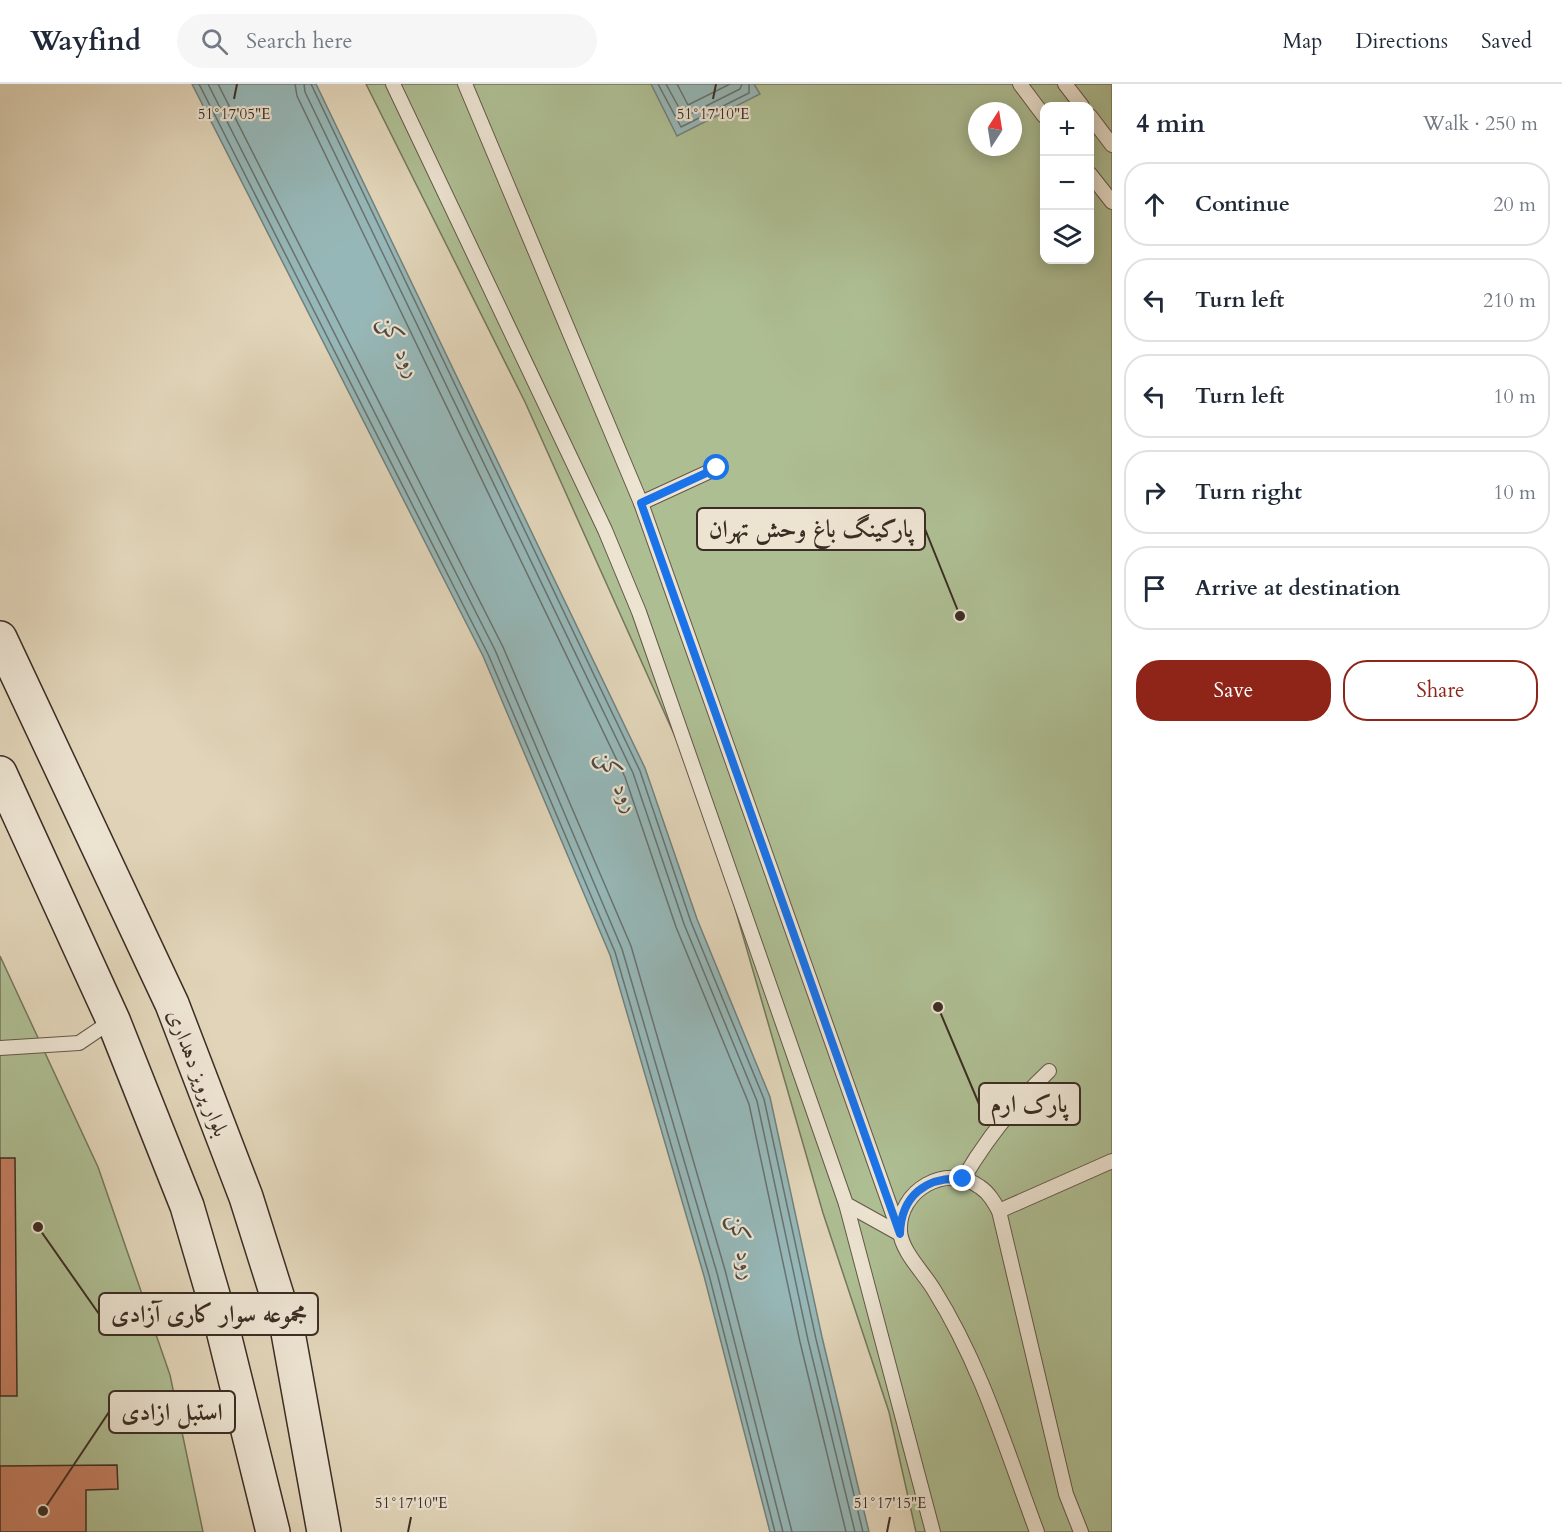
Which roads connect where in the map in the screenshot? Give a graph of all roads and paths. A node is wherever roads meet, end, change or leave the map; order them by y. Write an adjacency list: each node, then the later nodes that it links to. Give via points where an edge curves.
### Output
1 (393, 84): 20 (lane, via 605,530 639,612)
2 (465, 84): 12 (lane)
3 (1020, 84): 6 (lane)
4 (1065, 84): 5 (lane)
5 (1079, 102)
6 (1040, 111)
7 (1094, 122): 8 (lane)
8 (1112, 145)
9 (1094, 180): 10 (lane)
10 (1112, 202)
11 (717, 468): 12 (lane)
12 (641, 503): 22 (lane)
13 (0, 638): 24 (main road, بلوار پرویز دهداری, via 172,1004 246,1197 287,1327)
14 (0, 773): 15 (main road)
15 (113, 1020): 16 (lane, via 79,1043); 23 (main road, via 187,1206 221,1322)
16 (0, 1048)
17 (1049, 1071): 19 (lane, via 1000,1123)
18 (1112, 1161): 21 (lane)
19 (963, 1179): 21 (lane, via 979,1186); 22 (lane, via 947,1178 916,1190 900,1219)
20 (846, 1204): 22 (lane); 25 (lane)
21 (999, 1211): 27 (lane, via 1066,1494)
22 (900, 1234): 26 (lane, via 955,1323 981,1380)
23 (273, 1532)
24 (324, 1532)
25 (933, 1532)
26 (1037, 1532)
27 (1081, 1532)

